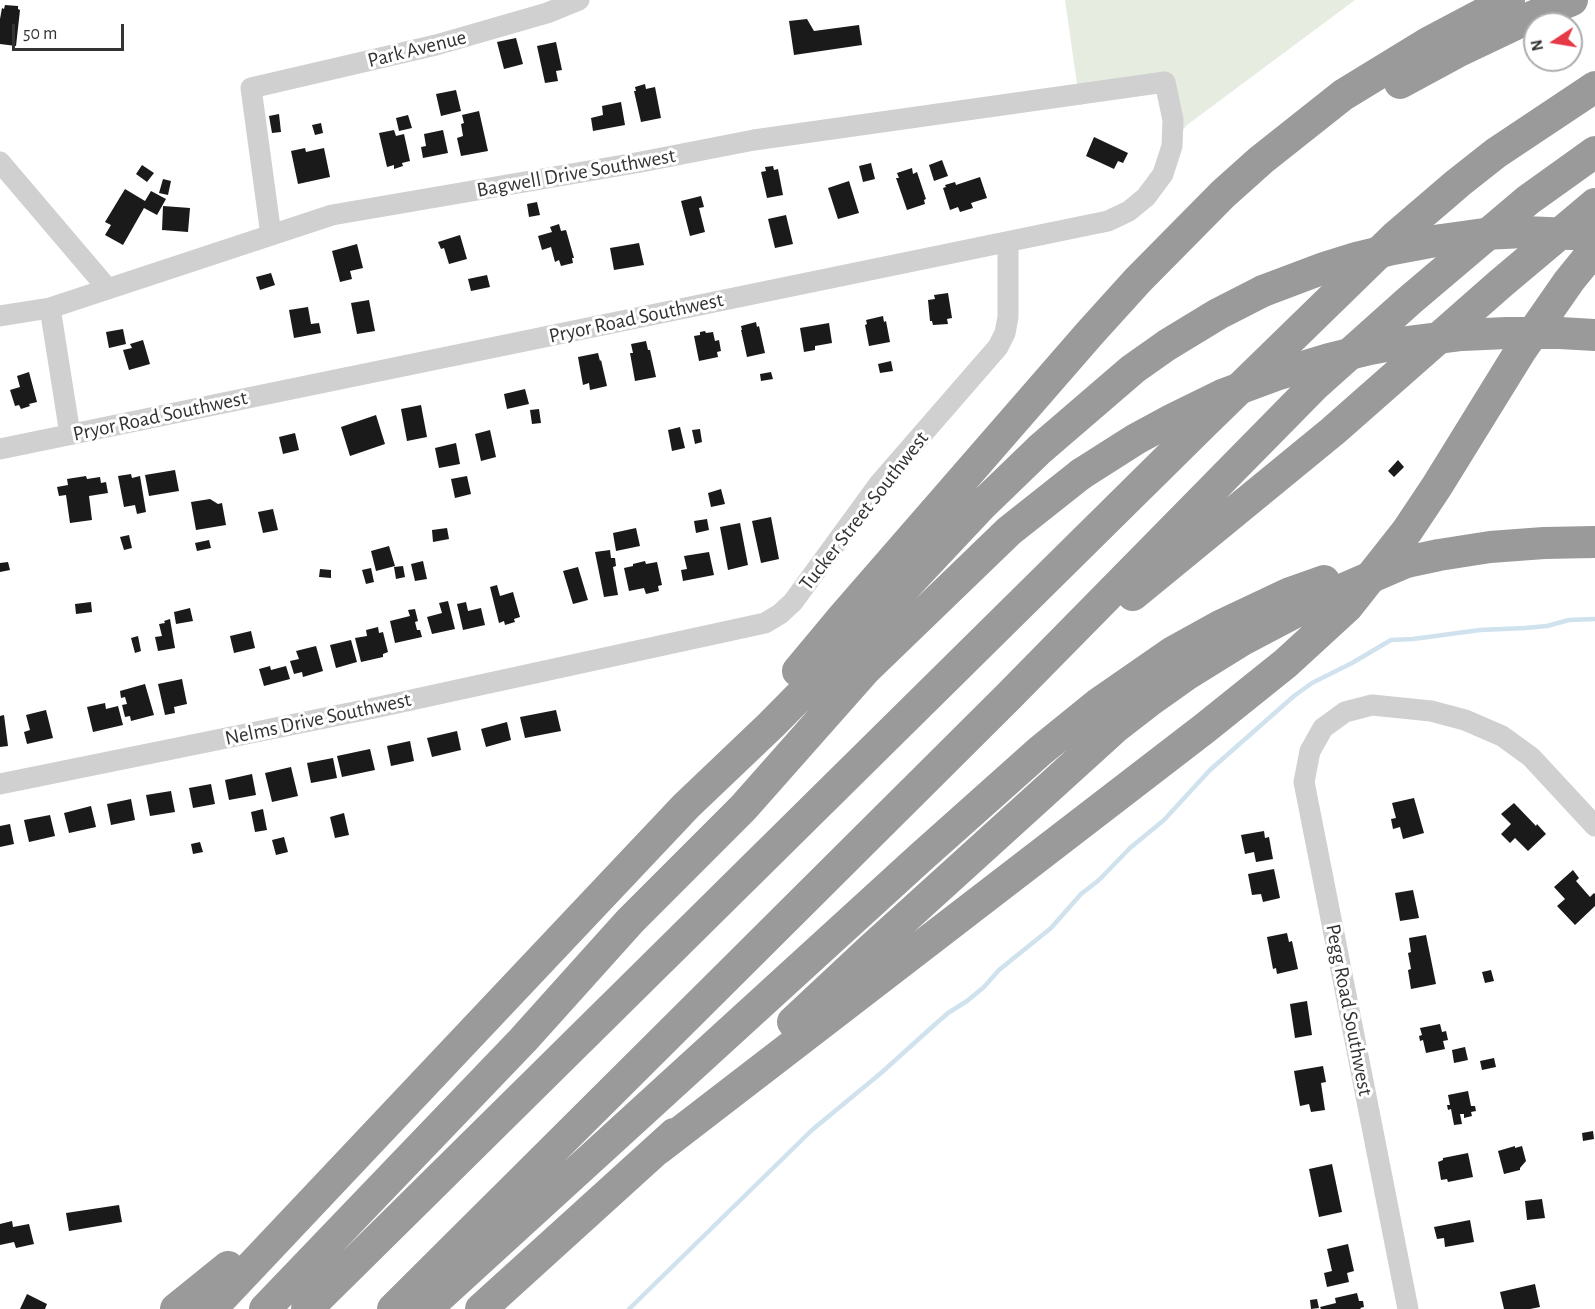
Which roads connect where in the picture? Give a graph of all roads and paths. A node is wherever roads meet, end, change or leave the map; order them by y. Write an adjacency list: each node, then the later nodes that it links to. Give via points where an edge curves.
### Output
1 (579, 0): 9 (street, Park Avenue, via 436,45 251,88)
2 (1509, 0): 13 (highway, via 1410,53 1299,128 1223,194)
3 (1572, 0): 13 (highway, via 1461,50 1343,118 1217,209)
4 (1165, 82): 9 (street, Bagwell Drive Southwest, via 754,140 332,215); 11 (street, Pryor Road Southwest, via 1173,120 1172,146 1163,174 1146,197 1108,221)
5 (1595, 87): 32 (highway, via 1496,153 1395,237)
6 (1595, 153): 23 (highway, via 1528,200 1315,386)
7 (0, 162): 14 (street)
8 (1595, 204): 23 (highway, via 1324,438)
9 (271, 235): 14 (street, Bagwell Drive Southwest)
10 (1595, 235): 25 (highway, bridge, via 1484,234 1356,258 1263,291 1167,345 1040,449 771,725)
11 (1008, 242): 18 (street, Pryor Road Southwest); 22 (street, Tucker Street Southwest, via 1008,317 998,347 879,484 794,602 765,623)
12 (1595, 249): 27 (highway, via 1521,350 1407,531 1347,607 1223,714)
13 (1138, 280): 25 (highway, via 851,608)
14 (108, 289): 15 (street, Bagwell Drive Southwest)
15 (50, 308): 16 (street, Bagwell Drive Southwest); 18 (street)
16 (0, 316)
17 (1595, 335): 31 (highway, bridge, via 1462,335 1329,359 1222,395 1136,439 1081,474 1009,531 866,669 743,808 630,921 523,1040)
18 (70, 434): 19 (street, Pryor Road Southwest)
19 (0, 449)
20 (1595, 542): 21 (highway, bridge, via 1490,547 1438,555)
21 (1321, 590): 27 (highway, via 1186,675 1117,726); 34 (highway, via 1290,593 1220,626 1173,652 1090,710 920,858)
22 (635, 651): 24 (street, Nelms Drive Southwest, via 368,710)
23 (1009, 696): 33 (highway)
24 (0, 784)
25 (686, 806): 28 (highway)
26 (1595, 826): 36 (street, Pegg Road Southwest, via 1531,757 1502,735 1431,711 1372,705 1345,712 1323,728 1310,751 1304,782)
27 (658, 1149): 35 (highway)
28 (351, 1161): 29 (highway); 30 (highway)
29 (176, 1309)
30 (211, 1309)
31 (266, 1309)
32 (307, 1309)
33 (393, 1309)
34 (426, 1309)
35 (481, 1309)
36 (1408, 1309)

